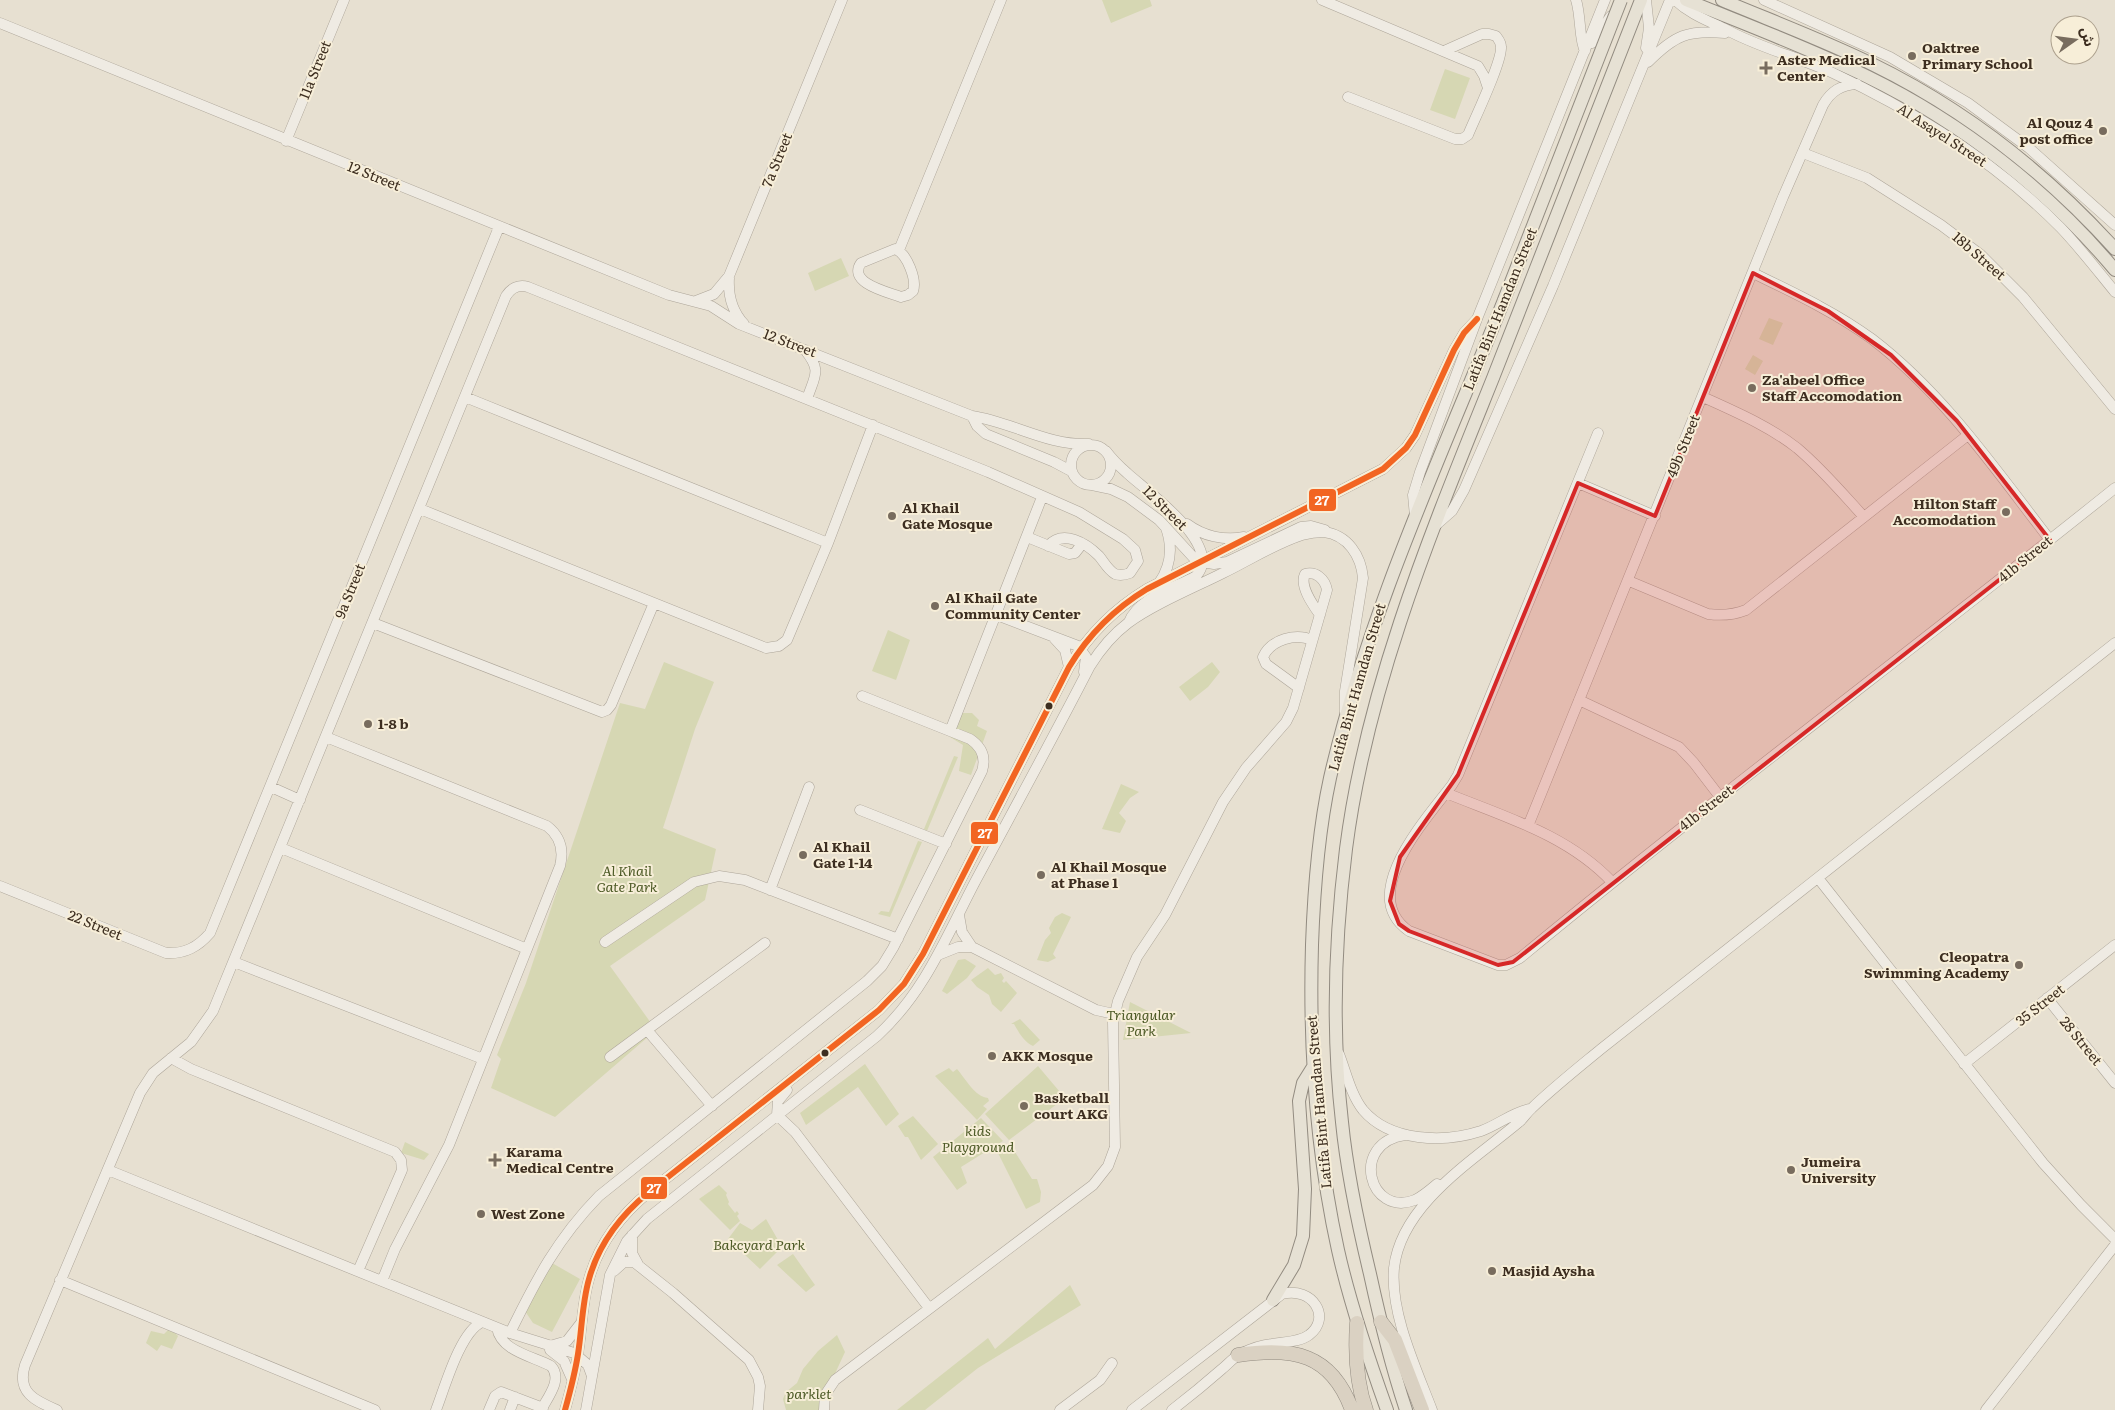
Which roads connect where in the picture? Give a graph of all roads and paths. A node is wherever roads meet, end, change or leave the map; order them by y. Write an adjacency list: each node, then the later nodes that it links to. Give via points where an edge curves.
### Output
1 (344, 0): 28 (street, 11a Street)
2 (842, 0): 36 (street, 7a Street)
3 (1001, 0): 33 (street)
4 (1322, 0): 20 (street)
5 (1576, 0): 21 (street)
6 (1605, 0): 21 (street)
7 (1621, 0): 59 (main road, Latifa Bint Hamdan Street, bridge, via 1504,300)
8 (1626, 0): 21 (street)
9 (1641, 0): 63 (main road, Latifa Bint Hamdan Street)
10 (1646, 0): 24 (street, via 1649,28)
11 (1670, 0): 24 (street)
12 (1675, 0): 19 (street)
13 (1686, 0): 34 (main road, via 1842,64 1924,108 2002,161 2090,242)
14 (1722, 0): 32 (main road, via 1845,51 1933,98 2010,151 2064,197)
15 (1764, 0): 17 (street)
16 (1776, 0): 17 (street)
17 (1783, 8): 30 (street, via 1890,57 1968,103 2028,148)
18 (0, 23): 28 (street, 12 Street)
19 (1731, 34): 24 (street, via 1703,31 1681,35 1661,48); 25 (street, Al Asayel Street, via 1824,68)
20 (1444, 51): 22 (street, via 1489,34 1496,36 1501,44); 23 (street)
21 (1585, 51): 39 (street)
22 (1499, 57): 23 (street); 26 (street)
23 (1478, 66): 26 (street)
24 (1643, 66): 63 (street, via 1553,286 1464,490 1452,510)
25 (1857, 84): 29 (street, 49b Street, via 1841,87 1827,97); 37 (street, Al Asayel Street, via 1937,129 2016,187 2062,228)
26 (1488, 88): 27 (street, via 1468,135 1459,140)
27 (1348, 96)
28 (286, 141): 31 (street, 12 Street)
29 (1803, 153): 35 (street, 49b Street); 45 (street, 18b Street, via 1866,178 1982,255 2023,297)
30 (2113, 222)
31 (499, 227): 38 (street, 12 Street, via 674,298); 91 (street, 9a Street)
32 (2115, 249)
33 (899, 250): 33 (street, via 892,249 861,263 857,271 859,277 901,297 908,295 915,281)
34 (2115, 270)
35 (1753, 273): 43 (street, 49b Street); 49 (street, via 1828,311 1871,339 1932,393)
36 (729, 276): 38 (street, 7a Street, via 714,294); 40 (street, 12 Street, via 733,307)
37 (2115, 292)
38 (693, 302): 40 (street, 12 Street, via 711,306)
39 (1477, 319): 59 (street, via 1420,472 1413,495); 64 (street, via 1459,342 1415,435 1395,459 1383,469)
40 (747, 327): 41 (street, 12 Street)
41 (803, 349): 44 (street, via 816,368); 46 (street, 12 Street)
42 (466, 397): 44 (street, via 506,296 515,287 524,286); 57 (street); 68 (street)
43 (1703, 397): 60 (street, 49b Street); 61 (street, via 1765,426 1796,447)
44 (807, 399): 47 (street)
45 (2115, 409)
46 (972, 416): 50 (street, 12 Street, via 1058,442); 52 (street, 12 Street, via 986,434)
47 (872, 425): 56 (street); 68 (street)
48 (1598, 433): 53 (street)
49 (1968, 435): 61 (street); 67 (street)
50 (1089, 444): 51 (street); 52 (street, via 1072,456)
51 (1106, 451): 54 (street, via 1111,468 1108,476); 58 (street, 12 Street)
52 (1071, 471): 54 (street, via 1083,484)
53 (1578, 483): 60 (street); 93 (street, via 1458,775)
54 (1092, 485): 62 (street, 12 Street, via 1128,497)
55 (2115, 488): 67 (street, 41b Street)
56 (1042, 497): 66 (street); 69 (street, via 1091,518 1117,534 1135,550 1137,565 1127,574 1115,574)
57 (420, 510): 74 (street); 78 (street)
58 (1177, 516): 64 (street, via 1197,531 1222,538 1240,538); 71 (street, 12 Street, via 1197,544)
59 (1415, 516): 88 (main road, Latifa Bint Hamdan Street, via 1374,624)
60 (1655, 516): 72 (street, 49b Street)
61 (1864, 517): 72 (street, via 1757,603 1734,614 1708,614)
62 (1165, 525): 71 (street, 12 Street, via 1193,557); 73 (street, via 1171,546 1170,557)
63 (1435, 526): 117 (main road, Latifa Bint Hamdan Street, via 1388,660 1353,808 1341,907)
64 (1257, 533): 71 (street)
65 (1330, 533): 71 (street, via 1316,526 1301,527 1227,562); 77 (street, via 1316,532 1293,538); 88 (street, via 1355,551 1363,578 1345,692)
66 (1027, 537): 70 (street); 75 (street)
67 (2050, 540): 94 (street, 41b Street)
68 (828, 543): 74 (street, via 787,640 780,646 766,648)
69 (1082, 544): 70 (street, via 1063,537 1056,538); 70 (street, via 1070,554)
70 (1048, 546)
71 (1202, 562): 73 (street); 77 (street, via 1196,576 1143,603 1134,611)
72 (1629, 580): 87 (street, 49b Street)
73 (1158, 584): 82 (street, via 1115,611)
74 (654, 603): 78 (street, via 610,708 604,712)
75 (997, 615): 79 (street); 89 (street)
76 (1320, 615): 80 (street)
77 (1130, 622): 85 (street, via 1102,649)
78 (374, 623): 90 (street)
79 (1053, 638): 82 (street); 83 (street, via 1065,650)
80 (1312, 640): 84 (street); 84 (street, via 1301,636 1289,637 1266,651 1263,657 1266,664)
81 (2115, 643): 100 (street)
82 (1080, 649): 83 (street); 85 (street, via 1086,663)
83 (1069, 667): 123 (street, via 911,975 888,1002)
84 (1299, 688): 115 (street, via 1286,722 1246,768 1224,802 1165,915 1137,958)
85 (1077, 692): 104 (street)
86 (862, 696): 89 (street)
87 (1579, 700): 94 (street, via 1679,747); 97 (street, 49b Street)
88 (1345, 721): 122 (main road, Latifa Bint Hamdan Street, via 1330,779 1318,852 1312,963)
89 (950, 731): 98 (street, via 978,745 984,766)
90 (326, 737): 95 (street); 111 (street, via 552,830 559,841 562,860)
91 (270, 787): 95 (street); 110 (street, 9a Street, via 214,926)
92 (809, 787): 103 (street)
93 (1446, 793): 97 (street); 101 (street, 41b Street, via 1406,847 1397,867 1390,901 1392,913 1399,924 1409,930 1490,962 1506,965 1520,958)
94 (1720, 797): 101 (street, 41b Street)
95 (300, 800): 99 (street)
96 (860, 810): 98 (street)
97 (1528, 826): 101 (street, via 1569,846)
98 (946, 844): 105 (street)
99 (281, 848): 111 (street); 113 (street)
100 (1818, 878): 121 (street); 127 (street)
101 (1612, 882)
102 (0, 886): 110 (street, 22 Street, via 160,951 173,953)
103 (770, 890): 105 (street); 106 (street, via 737,877 702,878)
104 (958, 913): 109 (street, via 962,932); 112 (street)
105 (898, 939): 125 (street, via 882,966 867,981)
106 (605, 942)
107 (765, 943): 116 (street)
108 (2115, 945): 114 (street, 35 Street)
109 (972, 947): 112 (street, via 958,947); 115 (street, via 1096,1010)
110 (192, 949)
111 (527, 949): 120 (street)
112 (938, 955): 126 (street, via 922,985 894,1020)
113 (234, 962): 119 (street, via 207,1022); 120 (street)
114 (2047, 998): 121 (street, 35 Street); 124 (street, 28 Street)
115 (1114, 1014): 142 (street, via 1116,1137 1104,1173)
116 (647, 1030): 118 (street); 125 (street)
117 (1336, 1045): 130 (street, via 1362,1109 1383,1127); 145 (main road, Latifa Bint Hamdan Street, via 1347,1161)
118 (610, 1057)
119 (172, 1058): 131 (street, via 153,1073 140,1093); 137 (street, via 191,1069 399,1156 402,1170)
120 (483, 1059): 140 (street, via 439,1167)
121 (1964, 1064): 134 (street, via 2049,1170)
122 (1313, 1067): 141 (main road, via 1299,1101 1305,1189 1304,1236 1294,1265); 146 (main road, Latifa Bint Hamdan Street, via 1326,1189 1338,1252)
123 (805, 1069): 128 (street, via 779,1098); 143 (street, via 649,1192 622,1218 594,1266)
124 (2115, 1083)
125 (712, 1106): 148 (street, via 618,1180 582,1214 544,1266)
126 (790, 1106): 128 (street); 129 (street)
127 (1530, 1109): 130 (street, via 1464,1135 1430,1138); 132 (street, via 1520,1122)
128 (777, 1115): 129 (street); 133 (street)
129 (795, 1132): 142 (street)
130 (1409, 1135): 132 (street, via 1388,1140 1374,1154 1370,1172 1377,1190 1392,1201 1409,1202)
131 (108, 1170): 137 (street); 139 (street)
132 (1452, 1175): 174 (street, via 1408,1226 1394,1267 1399,1315)
133 (633, 1233): 136 (street, via 632,1253); 138 (street)
134 (2115, 1238)
135 (2115, 1245): 175 (street)
136 (640, 1266): 138 (street, via 631,1261 624,1262); 164 (street, via 749,1360 760,1386)
137 (358, 1271): 140 (street)
138 (610, 1275): 153 (street)
139 (60, 1280): 157 (street, via 22,1377 32,1398); 158 (street)
140 (382, 1281): 144 (street)
141 (1273, 1300): 150 (street, via 1292,1292 1307,1296 1317,1308 1316,1328 1301,1339 1270,1344); 167 (street)
142 (929, 1308): 165 (street, via 836,1380 825,1395)
143 (582, 1320): 149 (street, via 567,1341 553,1346); 151 (street)
144 (482, 1322): 147 (street); 159 (street, via 465,1340)
145 (1380, 1322): 172 (main road, Latifa Bint Hamdan Street); 173 (highway, via 1395,1340)
146 (1357, 1323): 170 (highway, via 1355,1352); 171 (main road, Latifa Bint Hamdan Street)
147 (496, 1328): 148 (street); 156 (street, via 505,1344 555,1371 556,1382)
148 (510, 1333): 149 (street)
149 (543, 1345): 151 (street); 154 (street, via 564,1361)
150 (1238, 1355): 168 (street); 169 (highway, via 1276,1351 1306,1357 1335,1378)
151 (578, 1356): 153 (street, via 588,1365); 154 (street)
152 (1112, 1363): 166 (street, via 1100,1380)
153 (592, 1378): 163 (street)
154 (573, 1382): 162 (street)
155 (515, 1397): 156 (street); 160 (street, via 497,1393); 161 (street)
156 (542, 1409)
157 (57, 1410)
158 (375, 1410)
159 (436, 1410)
160 (489, 1410)
161 (510, 1410)
162 (565, 1410)
163 (586, 1410)
164 (758, 1410)
165 (824, 1410)
166 (1060, 1410)
167 (1132, 1410)
168 (1172, 1410)
169 (1352, 1410)
170 (1366, 1410)
171 (1387, 1410)
172 (1406, 1410)
173 (1422, 1410)
174 (1432, 1410)
175 (1986, 1410)

